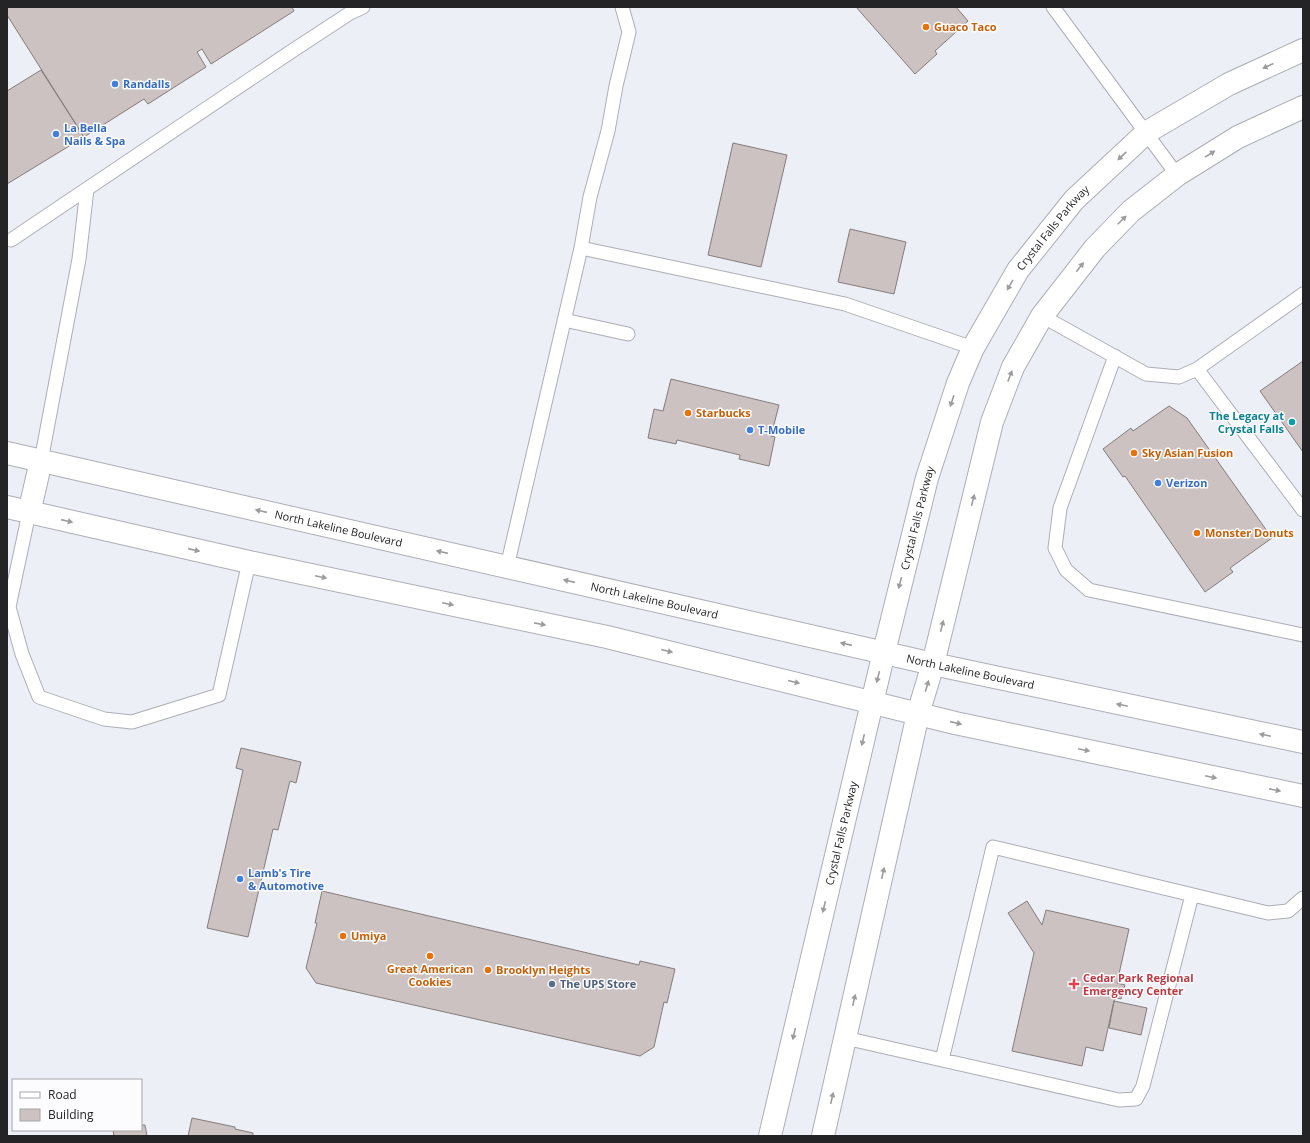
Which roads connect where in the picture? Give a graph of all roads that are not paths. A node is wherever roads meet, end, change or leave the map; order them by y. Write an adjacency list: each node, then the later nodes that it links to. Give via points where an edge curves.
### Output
1 (363, 7): 8 (lane, via 289,53)
2 (622, 7): 10 (lane, via 629,32 608,131 590,197)
3 (1053, 7): 6 (lane)
4 (1303, 50): 6 (main road, Crystal Falls Parkway, one-way to 6, via 1229,84)
5 (1303, 108): 7 (main road, one-way to 5, via 1238,137)
6 (1147, 132): 7 (lane); 15 (main road, Crystal Falls Parkway, one-way to 15, via 1074,200 1018,270)
7 (1177, 175): 12 (main road, one-way to 7, via 1094,248 1131,211)
8 (86, 189): 9 (lane); 19 (lane, via 79,259)
9 (11, 240)
10 (581, 248): 13 (lane); 15 (lane, via 845,304)
11 (1303, 294): 17 (lane)
12 (1042, 316): 16 (lane); 27 (main road, one-way to 12, via 992,422 1013,368)
13 (564, 320): 14 (lane); 24 (lane)
14 (628, 334)
15 (973, 348): 26 (main road, Crystal Falls Parkway, one-way to 26, via 958,383 927,478)
16 (1115, 356): 17 (lane, via 1146,374 1179,377); 25 (lane, via 1060,508 1055,548 1066,570 1089,590)
17 (1197, 369): 21 (lane)
18 (7, 453): 19 (main road, North Lakeline Boulevard)
19 (41, 461): 22 (main road); 24 (main road, North Lakeline Boulevard, one-way to 19)
20 (7, 508): 22 (main road)
21 (1303, 510)
22 (29, 513): 23 (main road, one-way to 23); 23 (lane, via 9,607 22,654 40,697 104,719 132,722 219,695)
23 (249, 562): 28 (main road, one-way to 28, via 606,637)
24 (507, 567): 26 (main road, North Lakeline Boulevard, one-way to 24)
25 (1303, 635)
26 (884, 652): 27 (main road, North Lakeline Boulevard); 28 (main road, Crystal Falls Parkway, one-way to 28)
27 (933, 664): 29 (main road, one-way to 27); 30 (main road, North Lakeline Boulevard, one-way to 27)
28 (871, 702): 29 (main road); 36 (main road, Crystal Falls Parkway, one-way to 36)
29 (918, 714): 31 (main road, one-way to 31); 34 (main road, one-way to 29)
30 (1303, 742)
31 (1303, 796)
32 (1192, 895): 33 (lane, via 1268,913 1288,912); 35 (lane, via 1143,1086 1136,1100 1119,1100); 35 (lane, via 993,847)
33 (1303, 898)
34 (845, 1038): 35 (lane); 37 (main road, one-way to 34)
35 (942, 1060)
36 (770, 1136)
37 (823, 1136)

